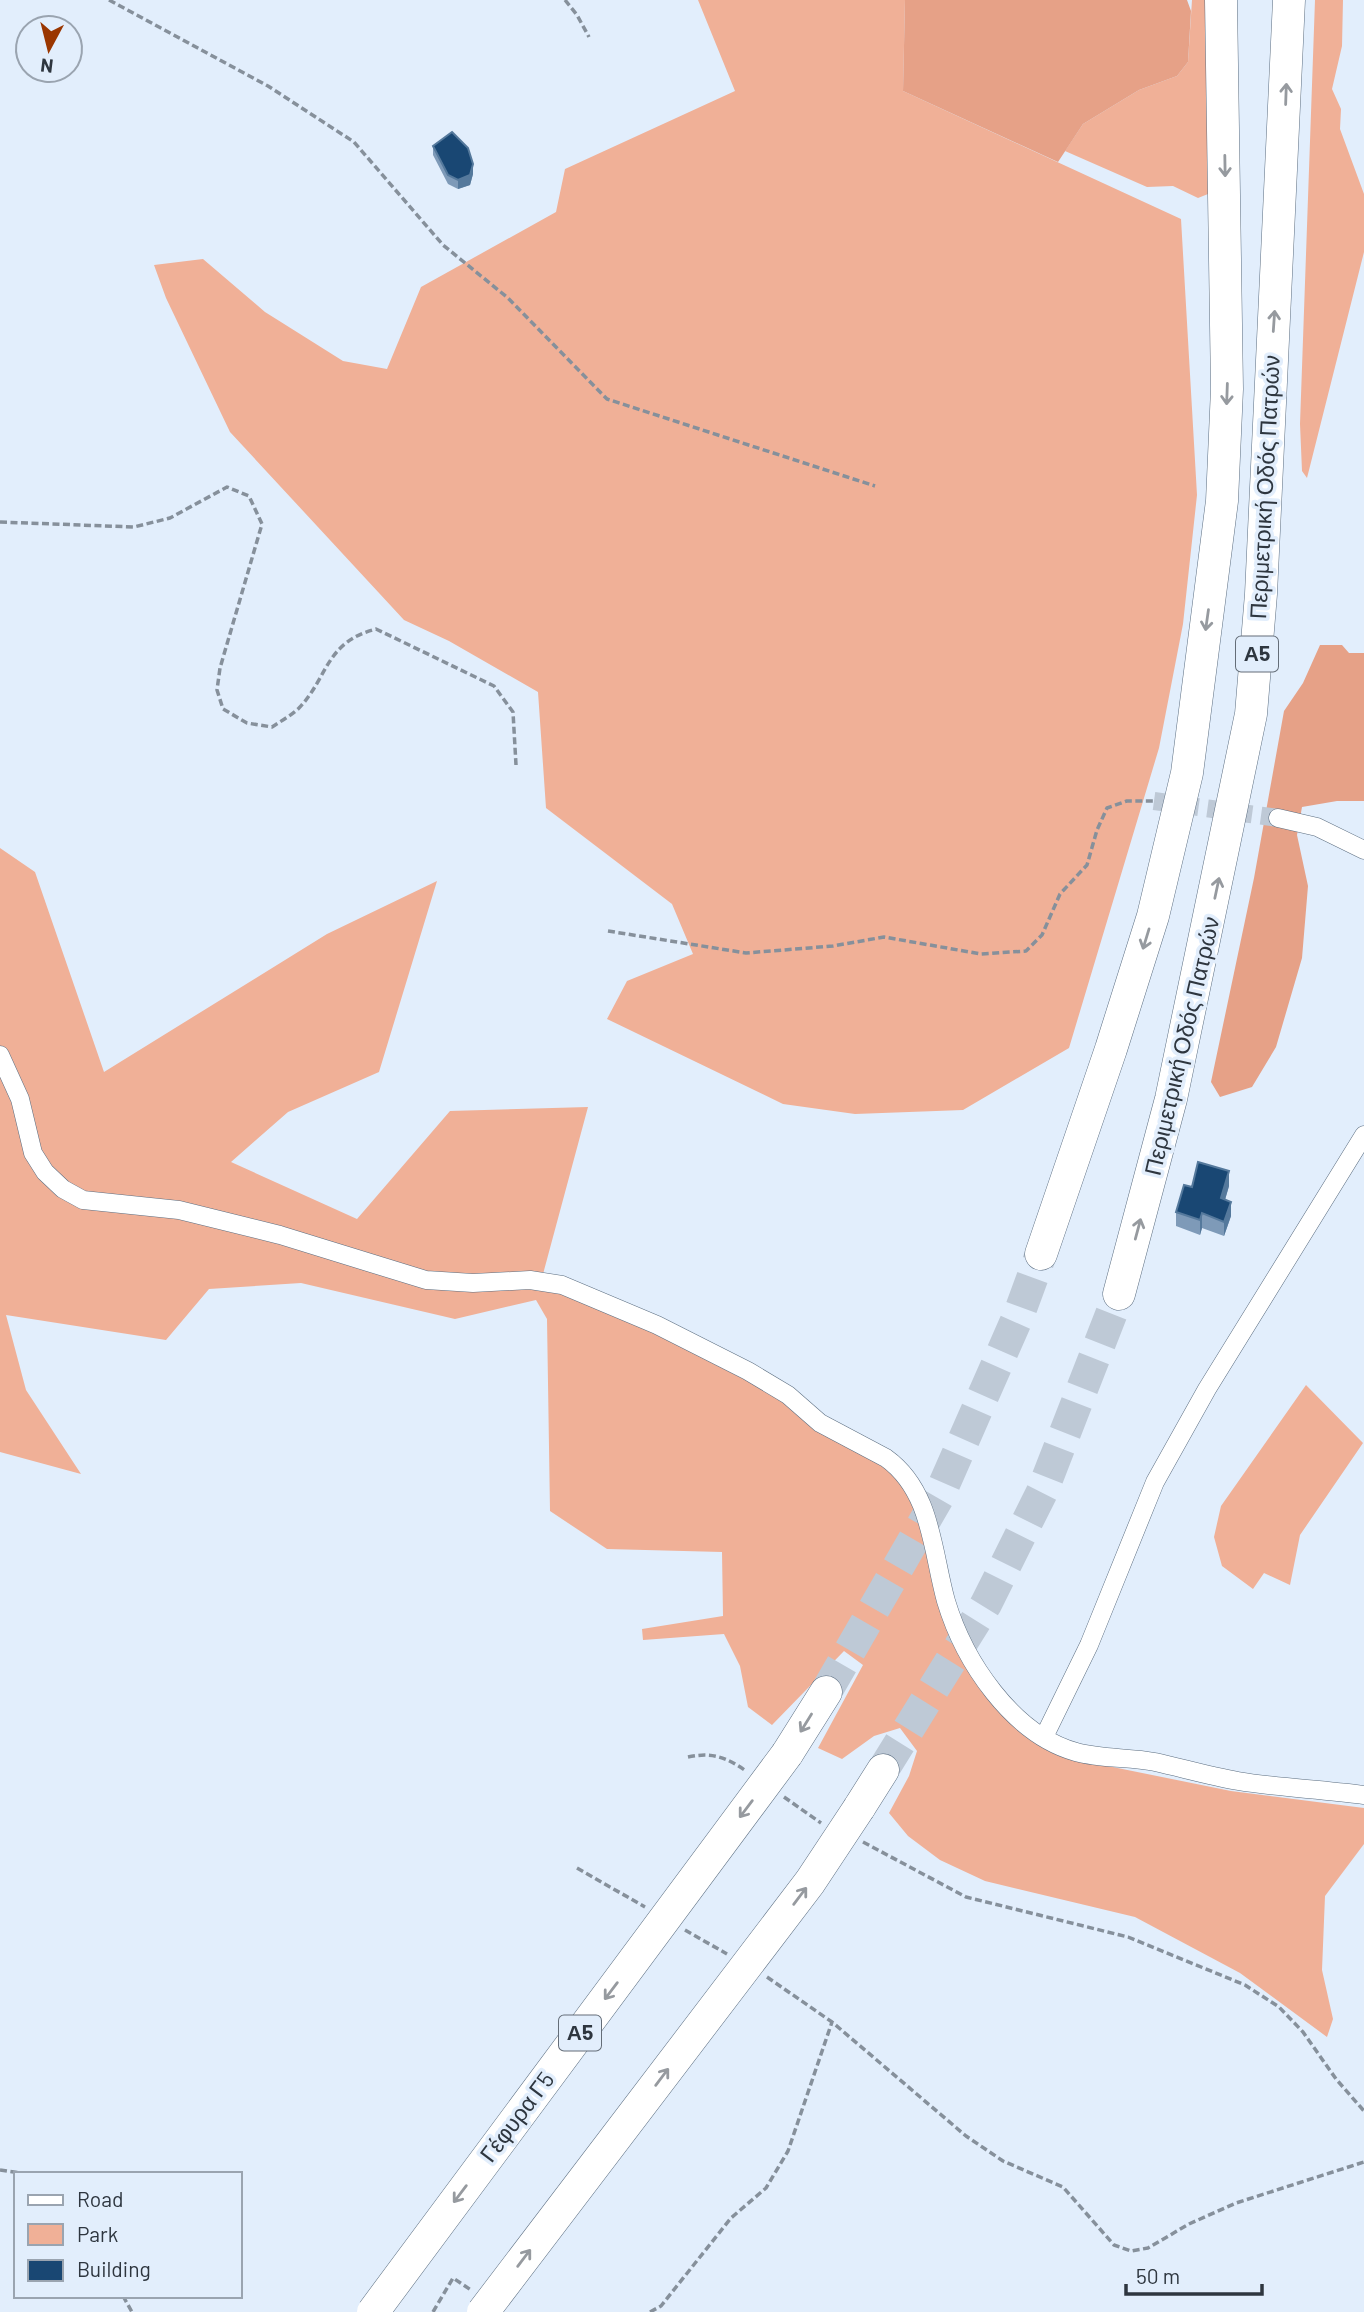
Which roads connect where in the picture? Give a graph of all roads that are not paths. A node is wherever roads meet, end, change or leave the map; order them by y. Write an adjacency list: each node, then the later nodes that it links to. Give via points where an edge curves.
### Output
1 (1222, 0): 7 (highway, Περιμετρική Οδός Πατρών / Α5, one-way to 7, via 1227,389 1222,501 1187,773 1153,916)
2 (1289, 0): 8 (highway, Περιμετρική Οδός Πατρών / Α5, one-way to 2, via 1171,1100 1251,715 1262,594)
3 (1278, 818): 4 (street, via 1317,827)
4 (1364, 850)
5 (0, 1055): 10 (street, via 20,1099 33,1153 54,1180 83,1200 179,1210 426,1280 530,1280 562,1285 657,1325 747,1371 788,1395 820,1423 886,1458 912,1487 928,1519 949,1611 969,1658 997,1695)
6 (1364, 1135): 10 (street, via 1155,1482 1088,1645)
7 (1041, 1254)
8 (1119, 1294)
9 (826, 1692): 13 (highway, Γέφυρα Γ5 / Α5, one-way to 13, bridge, via 787,1754)
10 (1044, 1737): 12 (street, via 1087,1755 1128,1757 1271,1786)
11 (883, 1770): 14 (highway, one-way to 11, bridge, via 810,1882)
12 (1364, 1795)
13 (373, 2312)
14 (483, 2312)

